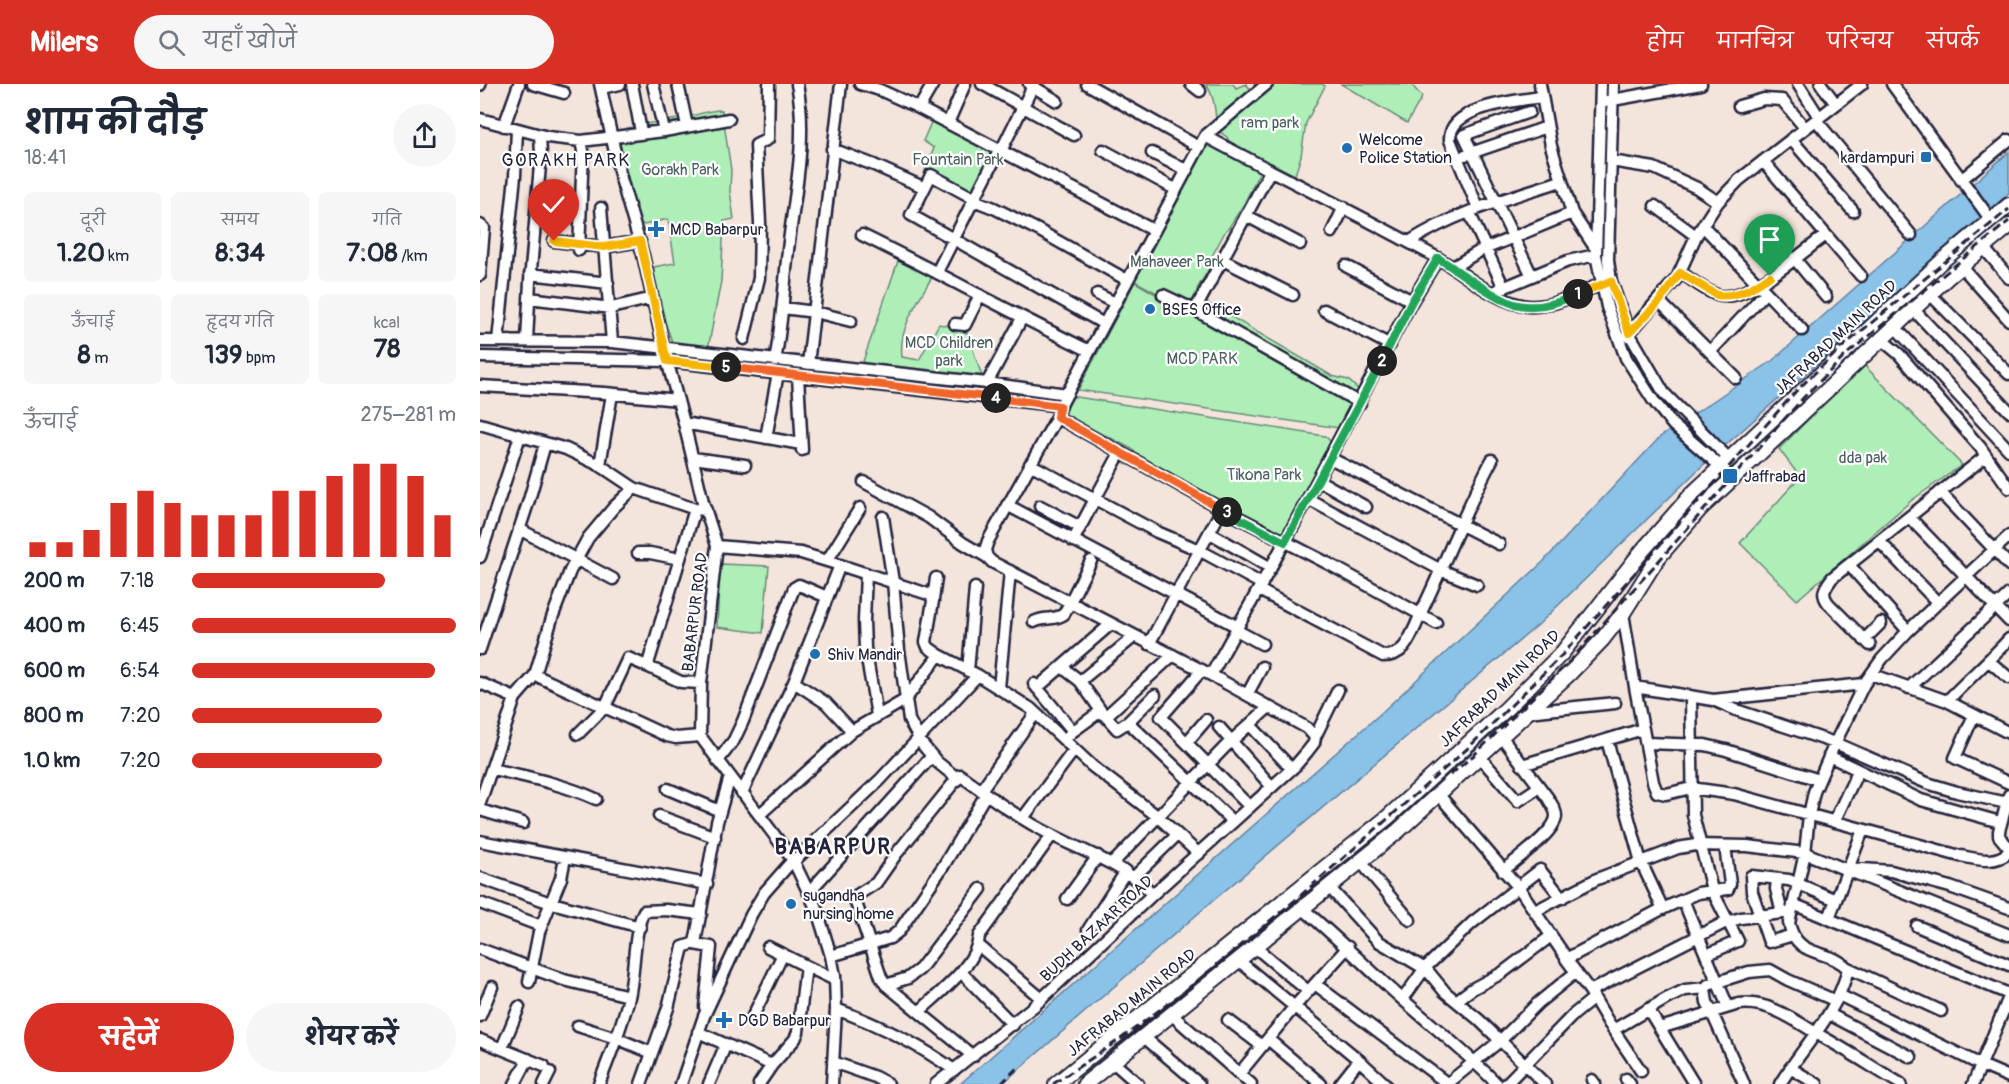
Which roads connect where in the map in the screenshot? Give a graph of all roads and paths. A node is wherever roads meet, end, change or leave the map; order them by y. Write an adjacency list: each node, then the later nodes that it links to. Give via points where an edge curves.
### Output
1 (519, 84): 42 (street)
2 (533, 84): 28 (street)
3 (620, 84): 25 (street)
4 (632, 84): 48 (street)
5 (653, 84): 47 (street)
6 (678, 84): 43 (street)
7 (769, 84): 149 (street, via 768,139 756,145 759,278)
8 (797, 84): 135 (street, via 799,156)
9 (841, 84): 57 (street)
10 (860, 84): 26 (street)
11 (933, 84): 36 (street)
12 (965, 84): 41 (street)
13 (982, 84): 34 (street)
14 (1087, 84): 56 (street)
15 (1267, 84): 51 (street)
16 (1540, 84): 29 (street)
17 (1601, 84): 32 (street)
18 (1613, 84): 30 (street)
19 (1701, 84): 30 (street)
20 (1798, 84): 38 (street)
21 (1821, 84): 33 (street)
22 (1862, 84): 27 (street)
23 (1892, 84): 67 (street)
24 (1031, 85): 31 (street); 34 (street)
25 (600, 86): 52 (street, BABARPUR ROAD)
26 (888, 88): 36 (street)
27 (1849, 88): 33 (street)
28 (564, 93)
29 (1541, 97): 44 (street); 62 (street, via 1491,106 1461,117 1450,134)
30 (1612, 100): 32 (street); 63 (street)
31 (1057, 101)
32 (1600, 102): 71 (street)
33 (1836, 104): 38 (street)
34 (1023, 106): 50 (street); 59 (street)
35 (1739, 106): 45 (street, via 1764,99 1782,100)
36 (920, 108): 41 (street)
37 (1529, 112): 61 (street, via 1464,135)
38 (1817, 118): 45 (street); 91 (street)
39 (480, 119): 42 (street)
40 (729, 119): 43 (street)
41 (948, 123): 59 (street)
42 (504, 126): 46 (street)
43 (687, 126): 47 (street)
44 (1547, 127): 61 (street); 68 (street)
45 (1805, 128): 53 (street)
46 (517, 129): 49 (street); 152 (street)
47 (664, 131): 48 (street)
48 (641, 132): 52 (street)
49 (540, 135): 55 (street); 113 (street)
50 (1074, 135)
51 (1205, 136): 56 (street); 66 (street)
52 (612, 137): 55 (street); 97 (street, BABARPUR ROAD)
53 (1791, 139): 64 (street); 81 (street)
54 (2009, 140): 67 (street)
55 (581, 141): 100 (street)
56 (1199, 147): 65 (street)
57 (832, 149): 69 (street); 139 (street)
58 (1103, 150): 70 (street)
59 (999, 152): 73 (street); 87 (street)
60 (1152, 153): 65 (street)
61 (1471, 153): 62 (street); 74 (street)
62 (1456, 158): 80 (street)
63 (1611, 161): 72 (street); 75 (street, via 1654,168)
64 (1763, 161): 75 (street); 90 (street)
65 (1186, 170): 70 (street)
66 (1270, 171): 78 (street); 83 (street)
67 (1961, 180): 84 (street)
68 (1562, 181): 74 (street); 82 (street)
69 (923, 187): 73 (street, via 931,175); 95 (street, via 911,215)
70 (1175, 189): 87 (street)
71 (1598, 191): 72 (street); 104 (street)
72 (1610, 191): 120 (street)
73 (974, 200): 95 (street); 118 (street)
74 (1496, 202): 80 (street); 94 (street)
75 (1718, 202): 86 (street)
76 (2009, 205): 84 (main road, JAFRABAD MAIN ROAD)
77 (1655, 206): 93 (street)
78 (1344, 207): 89 (street); 98 (street)
79 (601, 208): 101 (street)
80 (1474, 210): 98 (street, via 1434,226); 103 (street)
81 (1853, 211)
82 (1572, 213): 94 (street); 104 (street)
83 (1247, 216): 99 (street); 107 (street)
84 (1991, 220): 148 (main road, JAFRABAD MAIN ROAD)
85 (480, 225): 114 (street, via 484,228)
86 (1703, 226): 93 (street); 121 (street)
87 (1154, 230): 118 (street)
88 (2007, 231): 102 (main road, JAFRABAD MAIN ROAD)
89 (1332, 232)
90 (1826, 235): 106 (street); 116 (street)
91 (1911, 235)
92 (862, 236): 111 (street)
93 (1696, 236): 112 (street)
94 (1514, 237): 103 (street); 115 (street)
95 (953, 239): 111 (street); 143 (street)
96 (554, 241): 100 (street)
97 (640, 241): 101 (street); 130 (street, BABARPUR ROAD)
98 (1409, 242): 105 (street)
99 (1300, 244)
100 (579, 247): 101 (street)
101 (604, 247): 119 (street)
102 (1983, 247): 109 (main road, JAFRABAD MAIN ROAD); 117 (street)
103 (1486, 248): 110 (street); 122 (street)
104 (1596, 252): 115 (street); 120 (street)
105 (1438, 258): 110 (street); 131 (street)
106 (1794, 258): 121 (street); 128 (street)
107 (1223, 260): 126 (street); 137 (street)
108 (1346, 266): 131 (street)
109 (1961, 266): 127 (main road, JAFRABAD MAIN ROAD); 141 (street)
110 (1453, 267): 122 (street)
111 (937, 272): 124 (street)
112 (1680, 273): 121 (street, via 1717,295); 132 (street)
113 (530, 274): 119 (street); 129 (street)
114 (480, 275)
115 (1532, 276): 122 (street)
116 (1861, 276)
117 (2009, 278)
118 (1127, 280): 133 (street)
119 (608, 283): 134 (street)
120 (1606, 283): 122 (street, via 1546,305 1514,304); 147 (street); 155 (street)
121 (1762, 288): 146 (street); 160 (street)
122 (1498, 290)
123 (1097, 294): 133 (street)
124 (980, 295): 140 (street); 144 (street)
125 (1163, 295): 137 (street)
126 (1293, 295)
127 (1931, 295): 136 (main road, JAFRABAD MAIN ROAD); 166 (street)
128 (1826, 297)
129 (529, 298): 134 (street); 153 (street)
130 (653, 298): 134 (street); 157 (street, BABARPUR ROAD)
131 (1412, 301): 156 (street)
132 (1659, 302): 147 (street); 160 (street)
133 (1115, 303): 143 (street)
134 (610, 308): 154 (street)
135 (783, 308): 139 (street); 163 (street)
136 (1913, 309): 145 (main road, JAFRABAD MAIN ROAD); 175 (street)
137 (1195, 310): 174 (street)
138 (1324, 310): 156 (street)
139 (815, 312): 142 (street); 164 (street)
140 (1022, 318): 158 (street); 169 (street)
141 (2009, 320)
142 (851, 321)
143 (1104, 324): 158 (street)
144 (963, 327)
145 (1894, 327): 150 (main road, JAFRABAD MAIN ROAD); 182 (street)
146 (1802, 330)
147 (1629, 333): 155 (street); 187 (street, via 1664,393)
148 (1858, 338): 159 (main road); 187 (main road, JAFRABAD MAIN ROAD)
149 (744, 339)
150 (1881, 339): 159 (main road, JAFRABAD MAIN ROAD); 184 (street, via 1899,354)
151 (480, 341): 152 (street)
152 (498, 341): 153 (street)
153 (527, 341): 154 (street)
154 (612, 342): 157 (street)
155 (1620, 342): 187 (street, via 1626,358 1673,425)
156 (1390, 345): 174 (street)
157 (664, 349): 162 (street, BABARPUR ROAD); 163 (street)
158 (1090, 351): 173 (street)
159 (1869, 351): 233 (main road, JAFRABAD MAIN ROAD, via 1700,509)
160 (1710, 352): 168 (street)
161 (480, 357): 162 (street)
162 (667, 361): 165 (street); 172 (street, BABARPUR ROAD)
163 (776, 361): 164 (street)
164 (808, 364): 169 (street)
165 (778, 373): 167 (street); 180 (street)
166 (2009, 374)
167 (798, 376): 173 (street); 180 (street, via 801,447)
168 (1736, 378)
169 (987, 383): 173 (street)
170 (480, 386): 171 (street)
171 (612, 394): 172 (street); 189 (street)
172 (678, 400): 177 (street, BABARPUR ROAD)
173 (1063, 400): 176 (street)
174 (1360, 403): 186 (street)
175 (2009, 411)
176 (1057, 417): 183 (street); 191 (street)
177 (684, 423): 180 (street); 185 (street, BABARPUR ROAD)
178 (480, 424): 179 (street)
179 (520, 436): 181 (street); 221 (street)
180 (766, 438)
181 (545, 444): 189 (street, via 580,454); 209 (street)
182 (2009, 450)
183 (1120, 453): 198 (street); 203 (street)
184 (1986, 456): 195 (street); 196 (street)
185 (693, 458): 190 (street); 204 (street, BABARPUR ROAD)
186 (1330, 458): 192 (street); 207 (street)
187 (1721, 459): 226 (main road, JAFRABAD MAIN ROAD)
188 (1492, 460): 207 (street)
189 (600, 465): 194 (street)
190 (745, 465)
191 (1030, 465): 198 (street); 199 (street)
192 (1318, 480): 197 (street); 201 (street)
193 (864, 482): 220 (street, via 928,517)
194 (634, 488): 204 (street); 222 (street, via 588,538)
195 (2009, 488)
196 (1940, 492): 205 (street); 217 (street)
197 (1308, 498): 213 (street); 231 (street)
198 (1095, 499): 208 (street); 218 (street)
199 (1006, 505): 212 (street); 220 (street, via 988,541)
200 (1040, 506): 208 (street)
201 (1366, 507)
202 (860, 508): 224 (street)
203 (1222, 509): 210 (street); 213 (street)
204 (700, 510): 216 (street, BABARPUR ROAD); 223 (street)
205 (1909, 517): 214 (street); 235 (street)
206 (883, 518): 238 (street)
207 (1461, 523): 215 (street); 231 (street)
208 (1080, 527): 212 (street)
209 (519, 529): 222 (street); 262 (street)
210 (1210, 533): 218 (street); 230 (street)
211 (2009, 536): 217 (street)
212 (1073, 541): 243 (street)
213 (1285, 542): 230 (street); 249 (street)
214 (1880, 542): 229 (street); 247 (street)
215 (1499, 544)
216 (717, 546): 224 (street, via 775,550); 277 (street, BABARPUR ROAD)
217 (1994, 548): 227 (street); 235 (street)
218 (1201, 551): 240 (street); 243 (street)
219 (638, 553): 223 (street)
220 (987, 556): 232 (street)
221 (480, 557)
222 (576, 559): 237 (street); 271 (street)
223 (680, 559): 266 (street)
224 (827, 561): 228 (street)
225 (1092, 561): 246 (street)
226 (1634, 561): 233 (main road); 496 (main road, JAFRABAD MAIN ROAD, via 1562,653 1388,817)
227 (2009, 564)
228 (840, 565): 234 (street); 244 (street)
229 (1849, 565): 254 (street, via 1832,578 1823,590 1823,598 1867,643); 257 (street)
230 (1271, 568): 240 (street)
231 (1441, 570): 239 (street); 249 (street)
232 (1010, 571): 246 (street); 279 (street)
233 (1649, 572): 250 (main road, JAFRABAD MAIN ROAD)
234 (866, 573): 238 (street); 295 (street, via 865,648)
235 (1967, 576): 247 (street); 248 (street)
236 (936, 578): 245 (street)
237 (613, 579)
238 (893, 582): 245 (street, via 931,595); 286 (street)
239 (1477, 585)
240 (1260, 587): 249 (street, via 1383,656 1403,648); 256 (street)
241 (975, 588): 269 (street)
242 (2009, 594): 248 (street)
243 (1175, 595): 256 (street); 260 (street)
244 (827, 597): 275 (street); 321 (street, via 799,585 794,588 743,721)
245 (933, 600): 263 (street, via 926,642)
246 (1071, 603): 252 (street, via 1060,617); 255 (street)
247 (1938, 603): 257 (street)
248 (1995, 606): 251 (street); 280 (street)
249 (1420, 613): 253 (street)
250 (1623, 613): 278 (street); 292 (main road, JAFRABAD MAIN ROAD, via 1571,672)
251 (2009, 621)
252 (1034, 622)
253 (1436, 623)
254 (1881, 623)
255 (1111, 624): 258 (street); 267 (street)
256 (1237, 629): 261 (street); 270 (street)
257 (1908, 631): 273 (street)
258 (1135, 636): 260 (street); 274 (street)
259 (2009, 639): 265 (street)
260 (1149, 644): 264 (street)
261 (1262, 644)
262 (480, 649)
263 (939, 655): 269 (street); 286 (street)
264 (1173, 655): 270 (street); 294 (street)
265 (1989, 661): 272 (street); 288 (street)
266 (649, 667): 277 (street, via 681,682); 290 (street, via 628,658)
267 (1062, 667): 274 (street); 303 (street, via 1035,686)
268 (1262, 667): 283 (street)
269 (973, 673): 279 (street); 309 (street)
270 (1207, 673): 283 (street); 313 (street, via 1161,717)
271 (535, 675): 285 (street); 290 (street)
272 (2009, 678)
273 (1867, 679): 280 (street); 287 (street); 315 (street)
274 (1080, 681): 294 (street)
275 (794, 682): 302 (street, via 826,704); 337 (street)
276 (480, 683): 285 (street)
277 (701, 683): 306 (street, BABARPUR ROAD)
278 (1635, 687): 284 (street); 301 (street)
279 (999, 688): 293 (street)
280 (1909, 688): 288 (street)
281 (1338, 690): 308 (street, BUDH BAZAAR ROAD)
282 (1155, 695): 298 (street)
283 (1248, 695): 291 (street)
284 (1691, 697): 287 (street); 316 (street)
285 (515, 698): 324 (street)
286 (906, 699): 295 (street); 309 (street, via 909,720)
287 (1713, 700): 315 (street)
288 (1947, 701): 296 (street)
289 (1615, 703): 292 (street)
290 (605, 707): 305 (street); 306 (street, via 672,737)
291 (1269, 707): 299 (street); 308 (street, via 1307,728)
292 (1527, 712): 307 (main road, JAFRABAD MAIN ROAD)
293 (1035, 714): 310 (street); 336 (street)
294 (1104, 714): 298 (street, via 1117,729); 303 (street)
295 (877, 715): 302 (street)
296 (1974, 715): 304 (street); 331 (street, via 1954,758)
297 (1206, 720): 313 (street)
298 (1128, 722): 330 (street)
299 (1250, 725): 312 (street); 325 (street)
300 (1219, 727): 312 (street)
301 (1643, 729): 311 (street); 314 (street)
302 (852, 731): 345 (street)
303 (1073, 731): 310 (street)
304 (2009, 733)
305 (578, 734)
306 (700, 736): 321 (street)
307 (1501, 736): 319 (main road, JAFRABAD MAIN ROAD); 323 (street)
308 (1315, 737): 325 (street, BUDH BAZAAR ROAD)
309 (919, 740): 318 (street); 366 (street)
310 (1064, 740): 317 (street)
311 (1607, 740): 323 (street); 368 (street)
312 (1231, 741): 322 (street); 332 (street)
313 (1187, 742): 322 (street)
314 (1646, 743): 316 (street); 334 (street, via 1657,792 1666,794)
315 (1835, 743): 320 (street); 340 (street, via 1927,783 1957,792)
316 (1690, 744): 329 (street, via 1726,750); 334 (street)
317 (1074, 750): 348 (street); 349 (street)
318 (932, 756): 328 (street); 383 (street)
319 (1479, 756): 333 (street, via 1518,801); 338 (main road, JAFRABAD MAIN ROAD)
320 (1829, 756): 326 (street); 329 (street)
321 (718, 761): 327 (street)
322 (1209, 764): 330 (street); 342 (street)
323 (1522, 765): 333 (street)
324 (492, 769): 339 (street); 341 (street)
325 (1292, 769): 332 (street, BUDH BAZAAR ROAD)
326 (1858, 771): 352 (street); 353 (street, via 1921,800)
327 (730, 777): 337 (street); 344 (street)
328 (958, 779): 336 (street, via 960,775); 410 (street, via 876,884 854,897)
329 (1819, 780): 346 (street)
330 (1191, 782): 348 (street); 351 (street)
331 (2009, 783)
332 (1272, 787): 342 (street, BUDH BAZAAR ROAD)
333 (1539, 787): 371 (street, via 1554,807 1554,823 1551,830)
334 (1691, 788): 346 (street, via 1734,794); 359 (street)
335 (669, 789): 344 (street)
336 (983, 792): 349 (street); 410 (street, via 944,865 903,926 895,935)
337 (742, 793): 345 (street)
338 (1438, 794): 367 (main road, JAFRABAD MAIN ROAD); 371 (street)
339 (596, 798)
340 (2008, 799): 353 (street)
341 (480, 803)
342 (1251, 807): 351 (street, BUDH BAZAAR ROAD)
343 (480, 810): 350 (street)
344 (720, 811): 357 (street)
345 (759, 814): 366 (street)
346 (1809, 815): 352 (street); 362 (street)
347 (659, 816): 357 (street)
348 (1157, 816): 356 (street); 369 (street)
349 (1023, 818): 355 (street)
350 (523, 822)
351 (1233, 822): 363 (street, BUDH BAZAAR ROAD)
352 (1834, 822): 354 (street)
353 (2000, 822): 361 (street, via 1999,836)
354 (1863, 830): 361 (street, via 1988,861); 370 (street)
355 (1052, 835): 364 (street); 411 (street, via 979,936)
356 (1177, 835): 363 (street); 374 (street)
357 (715, 837): 378 (street)
358 (480, 841): 365 (street)
359 (1699, 845): 360 (street); 368 (street, via 1678,848); 372 (street)
360 (1725, 846): 362 (street); 373 (street)
361 (2009, 850)
362 (1805, 853): 370 (street); 377 (street)
363 (1199, 854): 384 (street, BUDH BAZAAR ROAD)
364 (1098, 856): 369 (street); 386 (street)
365 (565, 858): 378 (street); 390 (street)
366 (794, 861): 383 (street); 452 (street, via 779,873 756,905)
367 (1360, 861): 380 (main road, JAFRABAD MAIN ROAD); 399 (street)
368 (1641, 862): 385 (street); 393 (street)
369 (1113, 863): 374 (street)
370 (1848, 870): 388 (street); 392 (street, via 1891,871); 407 (street)
371 (1503, 871): 379 (street)
372 (1708, 872): 373 (street); 382 (street)
373 (1728, 872): 382 (street, via 1728,889)
374 (1130, 874): 384 (street); 404 (street)
375 (480, 878): 390 (street)
376 (1778, 879): 377 (street); 394 (street, via 1776,889); 397 (street, via 1751,876)
377 (1798, 883): 388 (street); 394 (street)
378 (707, 884): 396 (street)
379 (1518, 886): 385 (street, via 1540,870); 395 (street); 424 (street, via 1472,922)
380 (1329, 887): 391 (main road, JAFRABAD MAIN ROAD); 424 (street, via 1378,941)
381 (981, 889): 431 (street, via 920,969 908,978)
382 (1712, 890): 387 (street); 400 (street)
383 (809, 892): 418 (street)
384 (1154, 894): 439 (street, BUDH BAZAAR ROAD)
385 (1562, 898): 395 (street)
386 (1067, 899)
387 (1683, 900): 393 (street); 405 (street)
388 (1836, 900): 398 (street)
389 (480, 903): 401 (street)
390 (552, 903): 401 (street); 403 (street)
391 (1302, 908): 412 (main road, JAFRABAD MAIN ROAD); 414 (street)
392 (2009, 908)
393 (1663, 909): 419 (street)
394 (1789, 909): 397 (street); 398 (street); 406 (street)
395 (1535, 911): 408 (street)
396 (701, 914): 403 (street, via 648,909 642,914); 409 (street)
397 (1759, 915): 400 (street); 406 (street, via 1769,942)
398 (1829, 918): 436 (street)
399 (1410, 920)
400 (1728, 921): 405 (street); 417 (street, via 1738,941)
401 (541, 926): 425 (street)
402 (1917, 926): 421 (street)
403 (640, 927): 437 (street)
404 (1088, 930)
405 (1697, 935): 417 (street); 435 (street)
406 (1793, 935): 423 (street, via 1797,943)
407 (2009, 935)
408 (1551, 936): 419 (street); 441 (street)
409 (693, 944): 452 (street, via 711,947); 469 (street, via 683,947)
410 (871, 944): 418 (street); 431 (street)
411 (978, 945): 426 (street); 439 (street)
412 (1255, 946): 420 (main road, JAFRABAD MAIN ROAD); 434 (street)
413 (768, 947): 416 (street)
414 (1348, 947): 434 (street); 440 (street)
415 (480, 949): 425 (street)
416 (783, 954): 422 (street); 454 (street)
417 (1706, 955): 429 (street)
418 (831, 956): 428 (street)
419 (1567, 959): 427 (street)
420 (1238, 960): 442 (street); 450 (main road, JAFRABAD MAIN ROAD)
421 (2009, 965)
422 (806, 966): 428 (street); 478 (street, via 798,1032)
423 (1846, 967): 438 (street); 448 (street)
424 (1425, 968): 440 (street); 441 (street)
425 (532, 969): 430 (street); 437 (street)
426 (961, 972): 447 (street); 456 (street)
427 (1576, 972): 435 (street); 465 (street)
428 (835, 980): 445 (street)
429 (1718, 981): 433 (street); 438 (street, via 1770,970); 444 (street)
430 (529, 982)
431 (886, 985): 447 (street)
432 (492, 987): 453 (street)
433 (1706, 987): 446 (street, via 1685,990); 449 (street)
434 (1311, 988): 442 (street); 504 (street)
435 (1592, 994): 458 (street); 477 (street)
436 (2009, 995): 479 (street)
437 (629, 996): 463 (street)
438 (1838, 998): 451 (street); 479 (street)
439 (1042, 999): 456 (street, BUDH BAZAAR ROAD)
440 (1403, 999): 476 (street)
441 (1456, 1001): 465 (street)
442 (1294, 1006): 466 (street); 473 (street)
443 (519, 1007): 468 (street)
444 (1728, 1007): 449 (street); 461 (street, via 1746,1003 1761,1006)
445 (836, 1009): 474 (street); 481 (street, via 910,1040)
446 (1648, 1009): 458 (street); 459 (street)
447 (920, 1011): 470 (street)
448 (1941, 1011)
449 (1711, 1012): 459 (street); 508 (street)
450 (1171, 1014): 462 (main road, JAFRABAD MAIN ROAD); 483 (street)
451 (1829, 1014): 461 (street); 471 (street)
452 (704, 1016): 460 (street)
453 (480, 1017)
454 (753, 1017)
455 (1228, 1020): 466 (street)
456 (1013, 1025): 470 (street, BUDH BAZAAR ROAD)
457 (578, 1026): 463 (street)
458 (1612, 1028): 482 (street)
459 (1660, 1028): 485 (street)
460 (698, 1032): 467 (street); 490 (street)
461 (1818, 1034): 480 (street); 511 (street)
462 (1144, 1036): 475 (main road, JAFRABAD MAIN ROAD); 499 (street)
463 (616, 1038): 469 (street); 488 (street)
464 (480, 1040): 468 (street)
465 (1501, 1040): 476 (street); 477 (street)
466 (1265, 1042): 483 (street); 501 (street)
467 (726, 1044): 478 (street); 491 (street)
468 (502, 1048): 472 (street)
469 (652, 1053): 489 (street)
470 (973, 1056): 481 (street, BUDH BAZAAR ROAD)
471 (1911, 1057)
472 (528, 1059): 486 (street); 487 (street, via 547,1069)
473 (1359, 1060): 502 (street); 503 (street)
474 (833, 1062): 493 (street); 494 (street)
475 (1113, 1062): 497 (main road, JAFRABAD MAIN ROAD); 498 (street)
476 (1473, 1062): 504 (street); 505 (street)
477 (1527, 1064): 506 (street); 507 (street)
478 (772, 1065): 492 (street)
479 (1981, 1065): 484 (street); 512 (street)
480 (1790, 1068): 509 (street); 510 (street)
481 (954, 1070): 495 (street, BUDH BAZAAR ROAD)
482 (1641, 1071)
483 (1239, 1074): 500 (street)
484 (2008, 1080)
485 (1691, 1083)
486 (515, 1084)
487 (544, 1084)
488 (599, 1084)
489 (641, 1084)
490 (681, 1084)
491 (709, 1084)
492 (759, 1084)
493 (832, 1084)
494 (888, 1084)
495 (936, 1084)
496 (1056, 1084)
497 (1085, 1084)
498 (1138, 1084)
499 (1199, 1084)
500 (1251, 1084)
501 (1321, 1084)
502 (1340, 1084)
503 (1385, 1084)
504 (1447, 1084)
505 (1497, 1084)
506 (1506, 1084)
507 (1545, 1084)
508 (1744, 1084)
509 (1780, 1084)
510 (1817, 1084)
511 (1901, 1084)
512 (1974, 1084)

